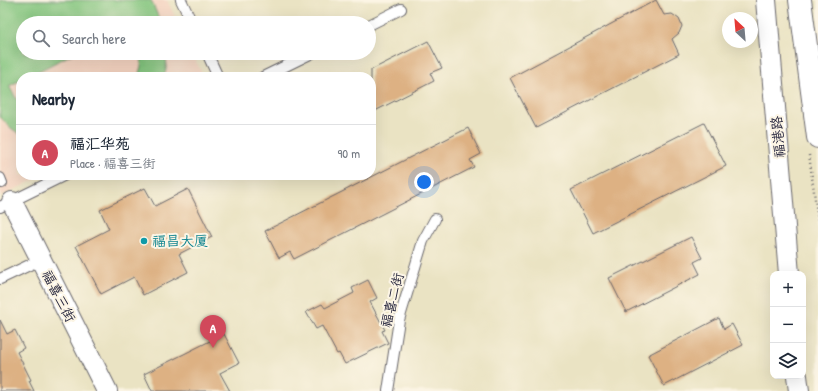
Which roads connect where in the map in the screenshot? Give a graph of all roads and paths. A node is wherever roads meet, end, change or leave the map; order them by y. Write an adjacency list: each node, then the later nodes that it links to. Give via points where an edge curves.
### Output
1 (181, 0): 5 (lane)
2 (766, 0): 17 (street, 福港路)
3 (800, 0): 11 (street, via 815,112)
4 (401, 9): 6 (lane)
5 (189, 16)
6 (376, 22)
7 (210, 60): 9 (lane)
8 (298, 60): 10 (lane)
9 (216, 72)
10 (273, 72)
11 (814, 145): 15 (path)
12 (55, 180): 13 (lane)
13 (6, 204): 16 (street, 福喜三街)
14 (435, 219): 21 (lane, 福喜二街, via 423,241 399,320)
15 (818, 221)
16 (40, 260): 18 (lane); 20 (street, 福喜三街)
17 (789, 271)
18 (0, 279)
19 (798, 379): 22 (street)
20 (107, 391)
21 (388, 391)
22 (799, 391)

